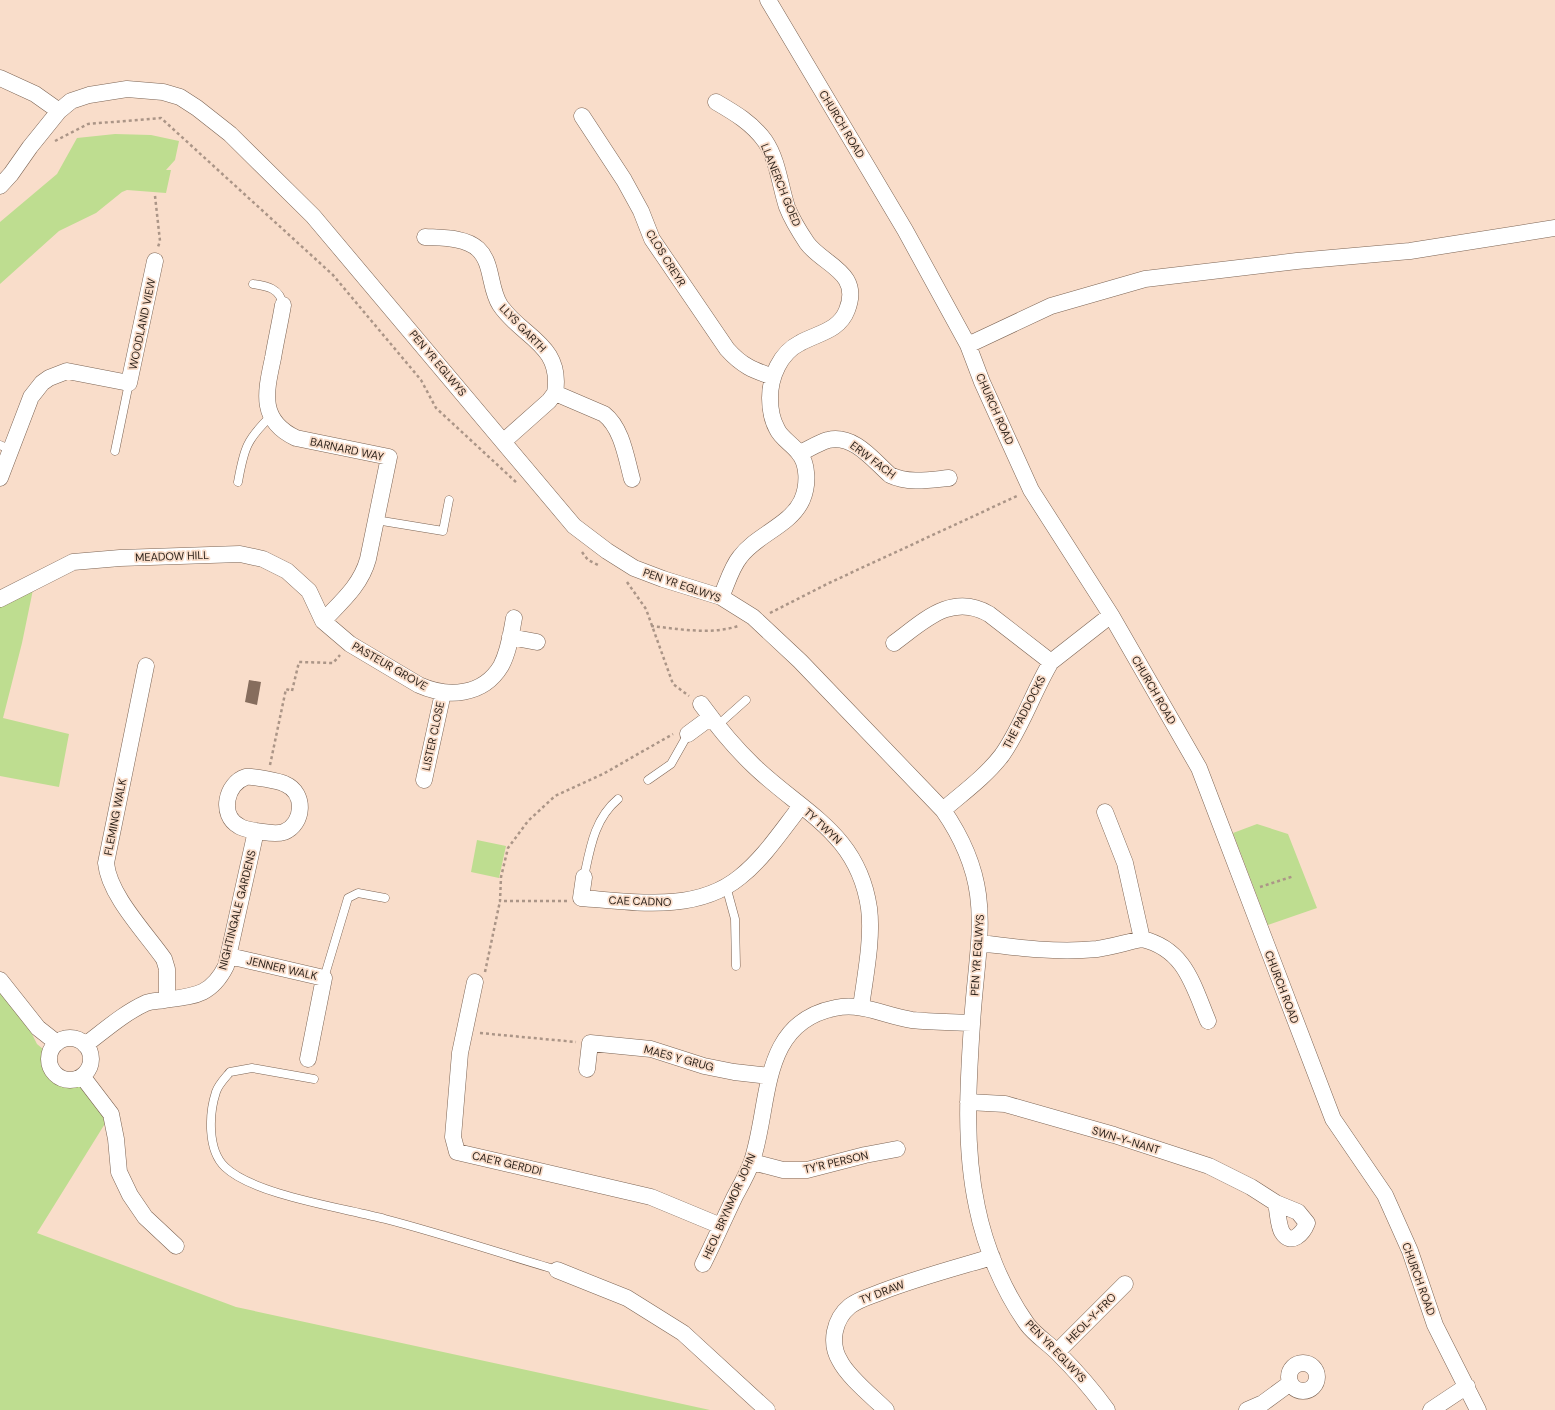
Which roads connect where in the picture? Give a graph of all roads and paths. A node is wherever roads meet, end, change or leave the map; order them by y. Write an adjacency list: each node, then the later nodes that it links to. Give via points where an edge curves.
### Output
1 (768, 0): 14 (street, CHURCH ROAD, via 905,230)
2 (0, 78): 4 (street, via 35,94)
3 (716, 102): 15 (street, LLANERCH GOED, via 744,118 766,143 796,226 808,245 840,270 850,292 848,308 839,323 798,343 781,360)
4 (59, 111): 6 (street, PEN YR EGLWYS); 19 (street, PEN YR EGLWYS, via 71,101 89,95 127,89 162,92 180,97 197,108 230,134 313,216)
5 (582, 116): 15 (street, CLOS CREYR, via 624,180 641,211 652,239 727,349 737,361 752,370)
6 (30, 147): 7 (street, PEN YR EGLWYS); 27 (path, via 58,141 88,124 161,118 333,275 421,380 436,408)
7 (0, 186)
8 (155, 196): 11 (path, via 160,241)
9 (1555, 228): 14 (street, via 1410,251 1145,279 1051,306)
10 (425, 237): 17 (street, LLYS GARTH, via 468,243 483,254 499,304 507,315 545,348 555,371)
11 (155, 261): 16 (street, WOODLAND VIEW)
12 (252, 284): 13 (lane, via 272,288 280,296)
13 (283, 305): 18 (street, via 266,391)
14 (968, 345): 28 (street, CHURCH ROAD)
15 (773, 377): 22 (street, LLANERCH GOED, via 770,400 777,430)
16 (130, 383): 20 (street, WOODLAND VIEW, via 67,371 49,378 31,397); 21 (lane)
17 (555, 393): 19 (street); 24 (street, via 609,418 617,430)
18 (271, 416): 26 (lane, via 254,433 242,455); 30 (street, BARNARD WAY, via 282,429 296,438 389,457)
19 (504, 441): 34 (street, PEN YR EGLWYS, via 574,526 607,551 634,568)
20 (5, 447): 23 (street, WOODLAND VIEW)
21 (115, 451)
22 (800, 453): 25 (street, ERW FACH, via 827,441 842,440 855,444 896,478 911,481); 34 (street, LLANERCH GOED, via 806,472 802,501 791,515 760,537 739,557)
23 (0, 478)
24 (632, 478)
25 (949, 478)
26 (238, 482)
27 (522, 489)
28 (1031, 490): 36 (street, CHURCH ROAD); 38 (path, via 829,583)
29 (449, 500): 30 (lane, via 443,531)
30 (376, 520): 39 (street, BARNARD WAY, via 363,574 354,589)
31 (579, 548): 32 (path, via 588,560)
32 (601, 567)
33 (626, 581): 40 (path, via 646,609)
34 (721, 597): 38 (street, PEN YR EGLWYS)
35 (0, 599): 39 (street, MEADOW HILL, via 73,562 240,554 274,564 299,580 309,591)
36 (1110, 615): 45 (street, THE PADDOCKS); 63 (street, CHURCH ROAD, via 1199,768)
37 (514, 618): 41 (street, PASTEUR GROVE)
38 (756, 620): 40 (path, via 721,630 699,631); 57 (street, PEN YR EGLWYS)
39 (323, 621): 44 (street, PASTEUR GROVE)
40 (651, 626): 49 (path, via 673,684)
41 (510, 637): 42 (street); 47 (street, PASTEUR GROVE, via 501,665 488,681 471,691 452,694)
42 (537, 642)
43 (894, 643): 45 (street, via 945,609 963,605 989,614)
44 (350, 644): 47 (street, PASTEUR GROVE, via 419,685); 52 (path, via 333,663 299,662 292,691 286,689)
45 (1051, 662): 57 (street, THE PADDOCKS, via 1002,755 986,774)
46 (146, 666): 74 (street, FLEMING WALK, via 106,862 107,872 115,891 164,959 167,969)
47 (443, 692): 53 (street, LISTER CLOSE)
48 (746, 700): 50 (lane)
49 (701, 704): 50 (street, TY TWYN)
50 (714, 721): 51 (street); 56 (street, TY TWYN, via 755,767)
51 (681, 734): 54 (lane, via 671,764); 66 (path, via 555,796 528,821 508,848)
52 (267, 780): 59 (street, via 248,777 242,779 232,787 227,800 228,812 234,822); 59 (street, via 291,787 299,798 300,812 294,825 282,832 276,834)
53 (424, 780)
54 (648, 780)
55 (618, 800): 61 (lane, via 603,813 598,822)
56 (801, 806): 62 (street, CAE CADNO, via 754,864); 75 (street, TY TWYN, via 839,839 859,870 865,888 869,910 869,934)
57 (944, 810): 68 (street, PEN YR EGLWYS, via 961,837 974,869 980,905)
58 (1105, 812): 67 (street, via 1125,863)
59 (256, 831): 69 (street, NIGHTINGALE GARDENS)
60 (1294, 876): 63 (path)
61 (584, 877): 65 (street)
62 (726, 886): 65 (street, CAE CADNO, via 699,898 681,902 649,903); 70 (lane, via 736,925)
63 (1246, 892): 99 (street, CHURCH ROAD, via 1332,1119 1385,1195 1410,1251 1436,1325)
64 (385, 898): 71 (lane, via 358,893 348,898)
65 (582, 898): 66 (path, via 562,902)
66 (500, 901): 73 (path, via 482,983)
67 (1142, 939): 68 (street, via 1099,949 1073,951 1023,949); 76 (street, via 1164,947 1178,959 1188,974)
68 (980, 943): 77 (street, PEN YR EGLWYS)
69 (229, 956): 71 (street, JENNER WALK); 74 (street, NIGHTINGALE GARDENS, via 222,974 208,989 195,996)
70 (736, 966)
71 (324, 978): 82 (street, JENNER WALK)
72 (0, 980): 79 (street, via 38,1028)
73 (475, 982): 78 (street, CAE'R GERDDI)
74 (167, 999): 81 (street, NIGHTINGALE GARDENS, via 148,1002 133,1009)
75 (861, 1007): 77 (street, HEOL BRYNMOR JOHN, via 911,1020); 85 (street, HEOL BRYNMOR JOHN, via 835,1008 811,1016 800,1024 780,1048 772,1064)
76 (1208, 1021)
77 (972, 1023): 87 (street, PEN YR EGLWYS)
78 (465, 1031): 80 (path); 91 (street, CAE'R GERDDI, via 460,1053 453,1137 456,1152 651,1197)
79 (57, 1043): 81 (street, via 69,1038); 84 (street, via 50,1055 53,1070 70,1080)
80 (590, 1043): 83 (street); 85 (street, MAES Y GRUG, via 651,1049 704,1066)
81 (85, 1045): 84 (street, via 91,1059 88,1070)
82 (308, 1059)
83 (588, 1069)
84 (82, 1076): 92 (street, via 111,1114 119,1172 130,1195 144,1217)
85 (770, 1076): 89 (street, HEOL BRYNMOR JOHN)
86 (314, 1078): 95 (lane, via 252,1068 230,1072 216,1091 211,1125 212,1146 224,1167 246,1181 279,1193 385,1219)
87 (968, 1102): 90 (street, SWN-Y-NANT, via 1005,1104 1114,1135 1209,1166 1251,1187); 93 (street, PEN YR EGLWYS, via 971,1161 977,1207)
88 (897, 1149): 89 (street, TY'R PERSON, via 807,1170 783,1170)
89 (752, 1162): 91 (street, HEOL BRYNMOR JOHN)
90 (1276, 1204)
91 (721, 1226): 94 (street, HEOL BRYNMOR JOHN)
92 (176, 1246)
93 (992, 1257): 97 (street, PEN YR EGLWYS, via 1008,1292 1028,1325); 101 (street, TY DRAW, via 899,1285 858,1301 844,1312 834,1335 836,1354 846,1369)
94 (703, 1264)
95 (556, 1270): 100 (street, via 627,1298 683,1333)
96 (1125, 1284): 97 (street, HEOL-Y-FRO)
97 (1057, 1352): 102 (street, PEN YR EGLWYS, via 1088,1384)
98 (1289, 1384): 103 (street, via 1263,1403)
99 (1467, 1386): 104 (street); 105 (street, CHURCH ROAD)
100 (767, 1410)
101 (886, 1410)
102 (1107, 1410)
103 (1247, 1410)
104 (1431, 1410)
105 (1478, 1410)

